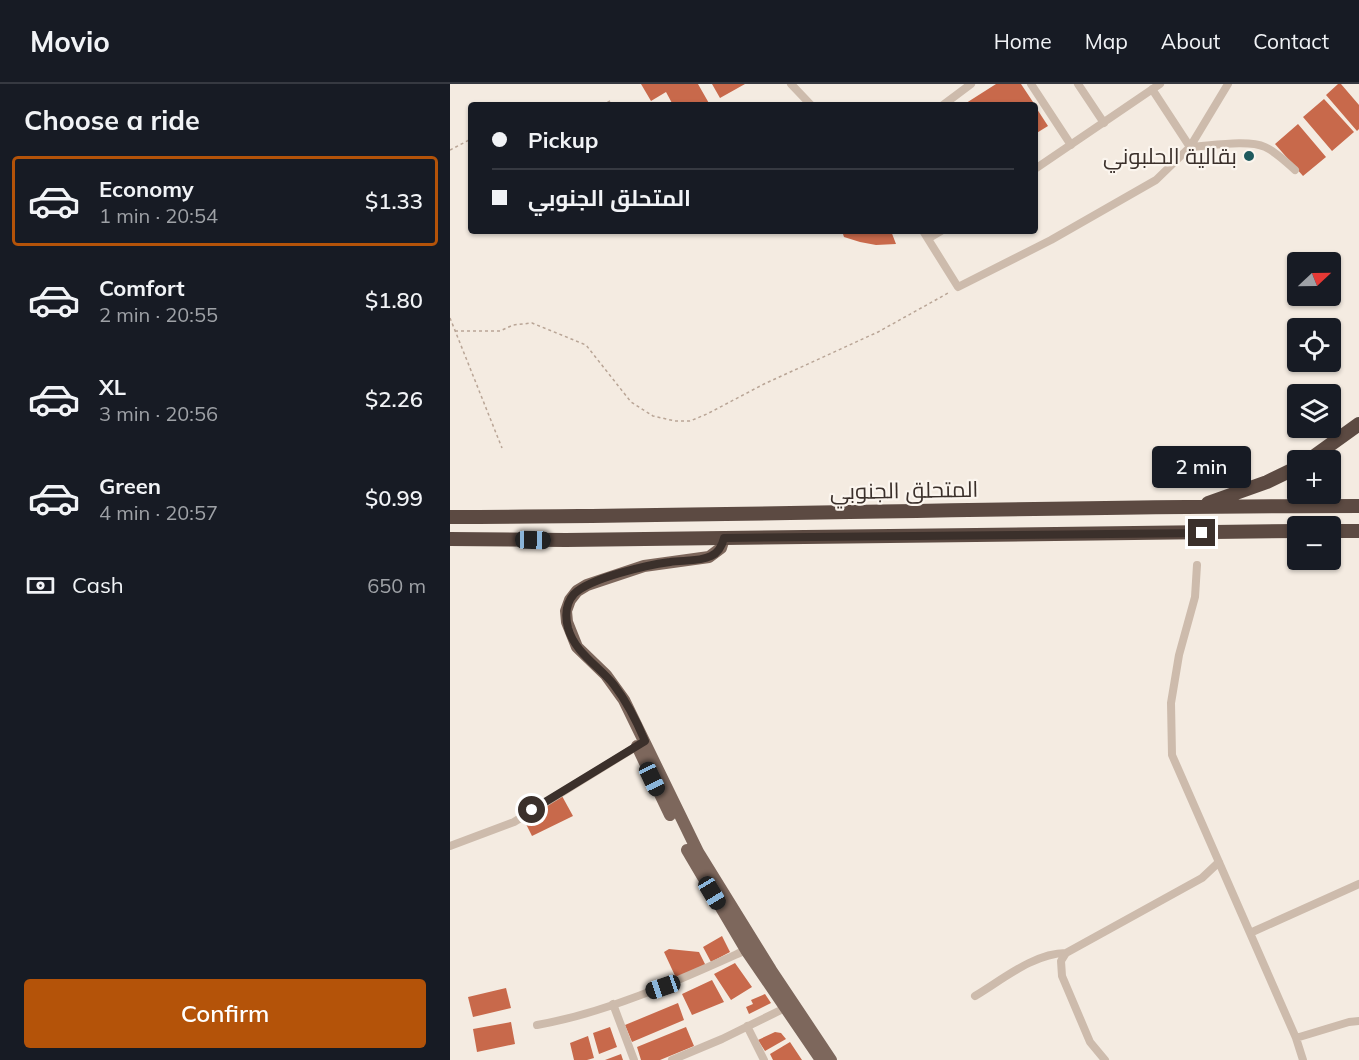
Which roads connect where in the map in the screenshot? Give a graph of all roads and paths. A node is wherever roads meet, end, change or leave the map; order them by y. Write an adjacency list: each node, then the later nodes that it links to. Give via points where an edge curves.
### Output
1 (791, 84): 10 (street)
2 (1031, 84): 14 (street)
3 (1078, 84): 12 (street)
4 (1160, 84): 7 (street)
5 (1228, 84): 15 (street)
6 (967, 85): 11 (street)
7 (1152, 89): 12 (street); 15 (street)
8 (612, 100): 9 (path)
9 (608, 102)
10 (808, 102)
11 (947, 102)
12 (1104, 123): 14 (street)
13 (468, 141): 16 (path)
14 (1071, 145): 17 (street)
15 (1190, 147): 18 (street, via 1260,145); 22 (street, via 1156,180)
16 (450, 150)
17 (1038, 167)
18 (1295, 170)
19 (926, 234): 21 (street)
20 (935, 234): 21 (street)
21 (929, 238): 22 (street)
22 (958, 287): 24 (path, via 878,332 690,421 653,416 631,402 586,345 532,323 500,331)
23 (450, 318): 24 (path)
24 (455, 331): 26 (path)
25 (1359, 424): 27 (highway)
26 (502, 448)
27 (1323, 450)
28 (1287, 472): 29 (highway)
29 (1199, 506): 30 (highway, المتحلق الجنوبي); 31 (highway, المتحلق الجنوبي)
30 (1359, 506)
31 (450, 517)
32 (1287, 531): 35 (highway, المتحلق الجنوبي)
33 (1341, 531): 34 (highway)
34 (1359, 531)
35 (724, 538): 36 (highway, المتحلق الجنوبي); 38 (main road, via 721,548 709,557 654,564 606,578 577,591 567,606 573,641 616,687 632,713)
36 (450, 539)
37 (1197, 565): 40 (street, via 1195,597 1171,703 1172,754)
38 (641, 744): 39 (street, via 514,822); 43 (main road, via 667,811); 56 (main road, via 698,852)
39 (450, 846)
40 (1219, 862): 42 (street); 44 (street, via 1202,878)
41 (1359, 884): 42 (street)
42 (1250, 933): 51 (street)
43 (746, 950): 46 (street, via 663,987); 47 (main road)
44 (1066, 953): 45 (street, via 1033,961); 57 (street, via 1061,961 1062,976 1090,1042)
45 (975, 996)
46 (613, 1004): 49 (street); 52 (street)
47 (785, 1008): 50 (street); 55 (main road)
48 (1359, 1021): 51 (street)
49 (537, 1025)
50 (747, 1026): 53 (street); 54 (street)
51 (1296, 1038): 58 (street)
52 (634, 1060)
53 (672, 1060)
54 (764, 1060)
55 (821, 1060)
56 (831, 1060)
57 (1105, 1060)
58 (1303, 1060)

